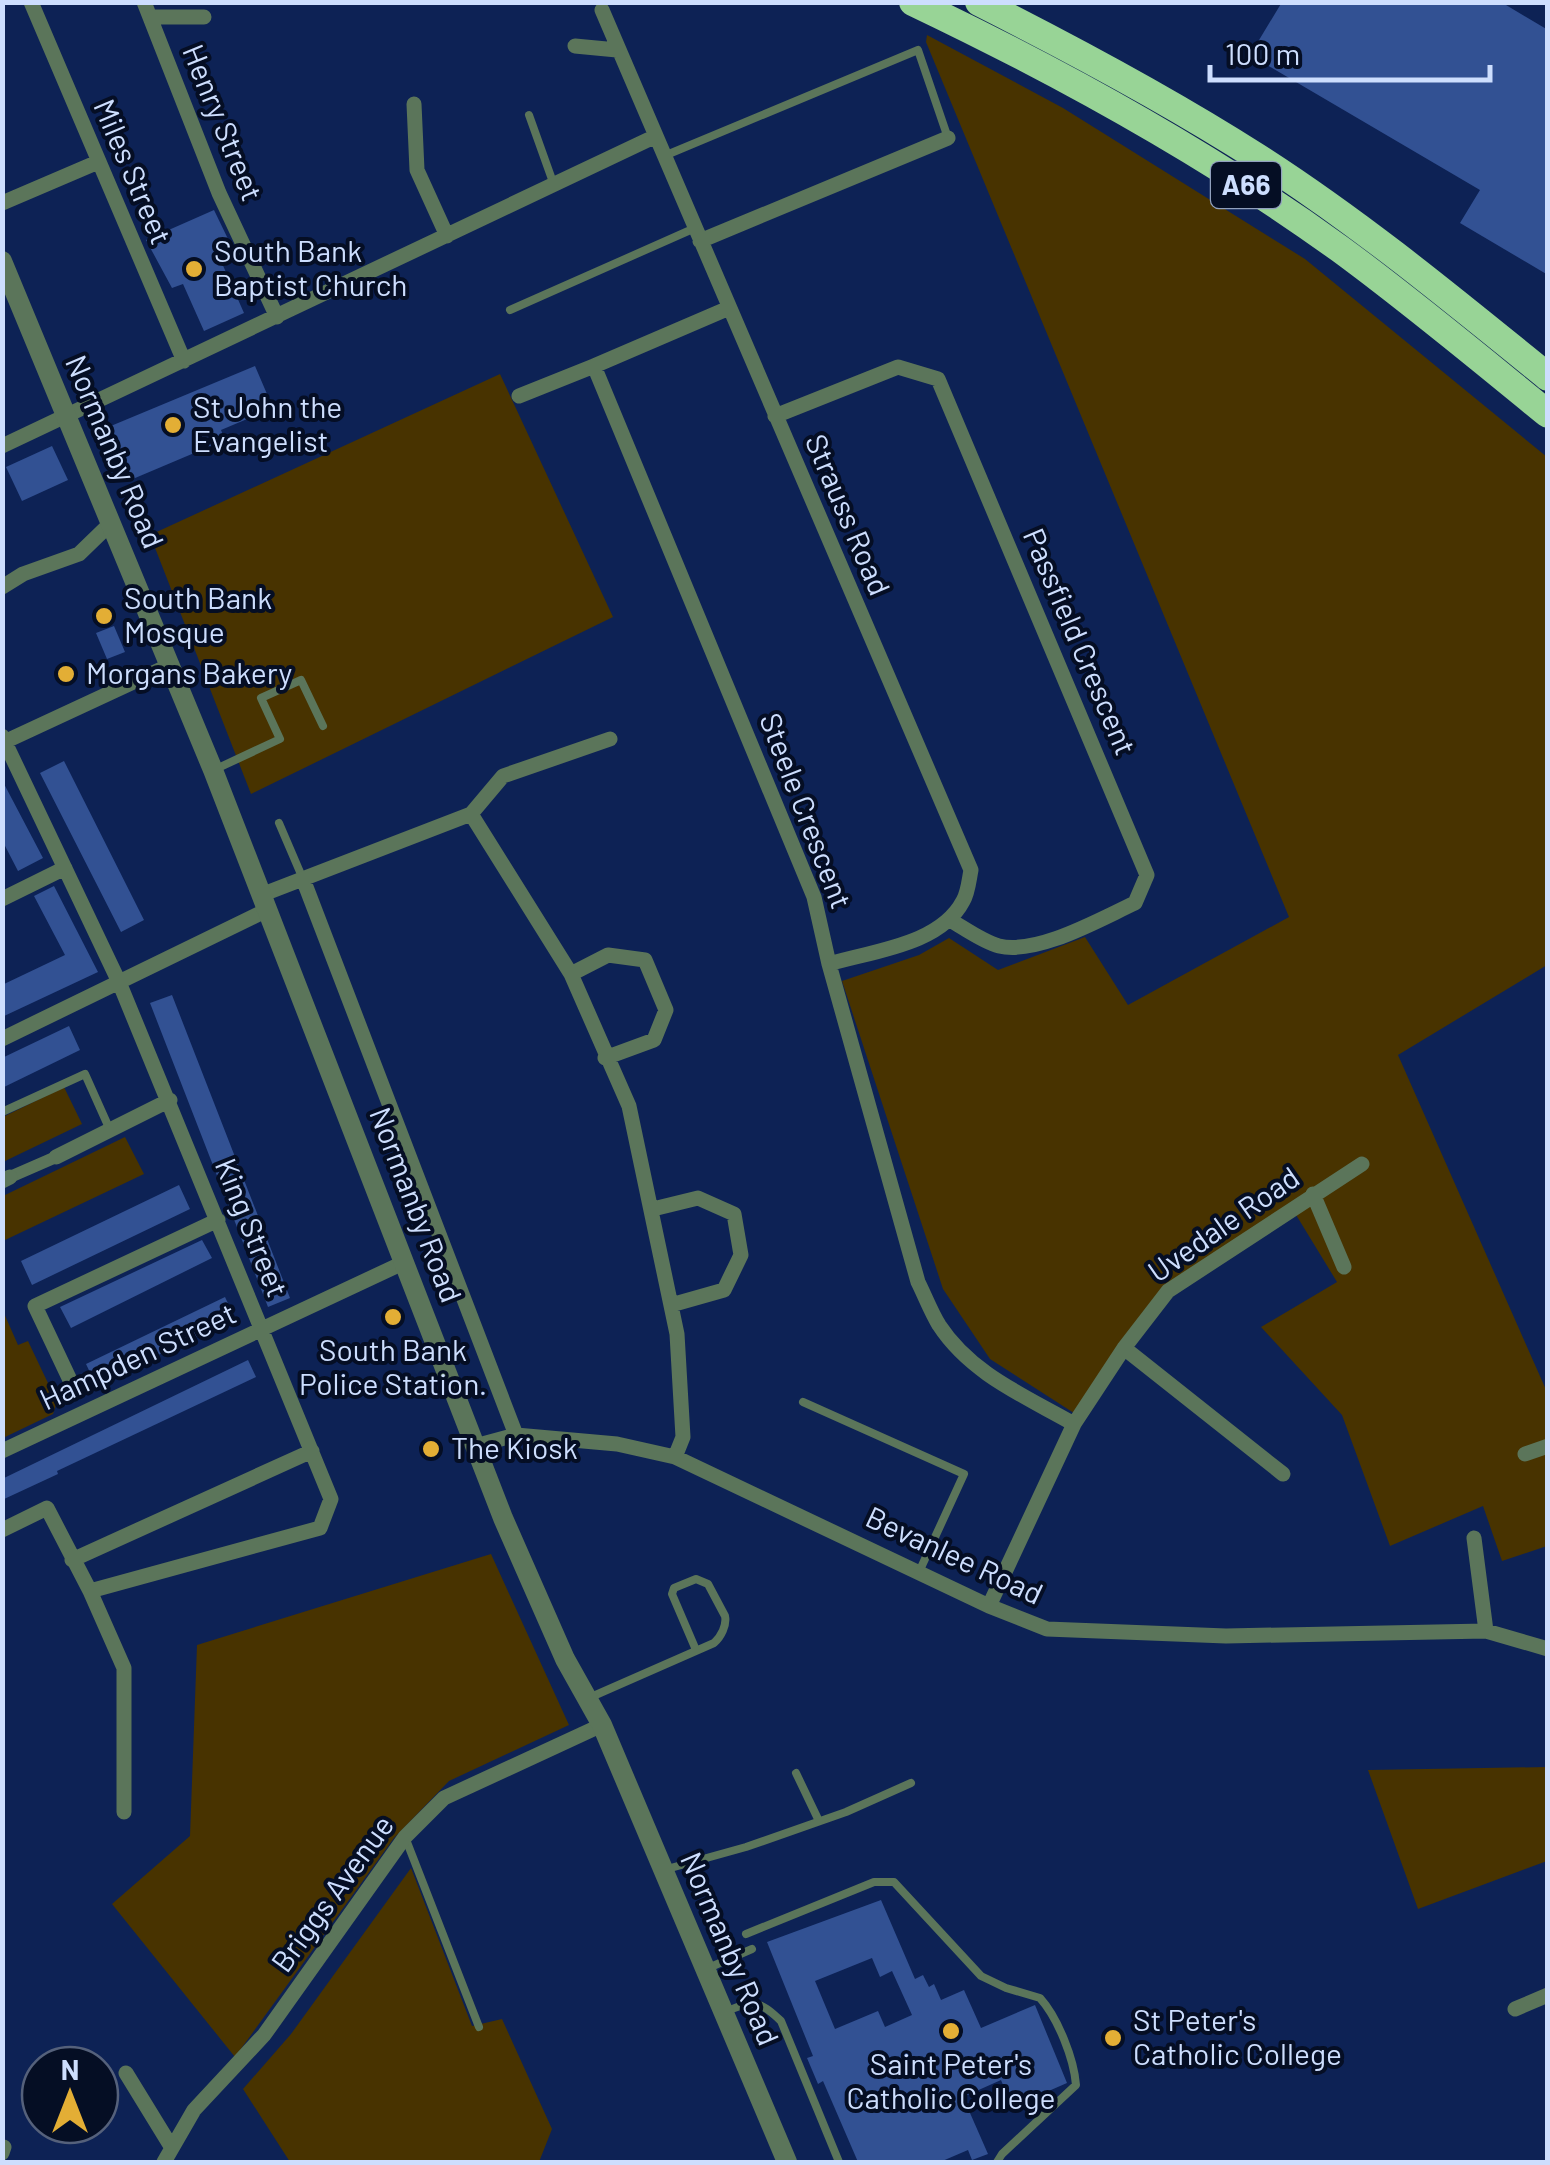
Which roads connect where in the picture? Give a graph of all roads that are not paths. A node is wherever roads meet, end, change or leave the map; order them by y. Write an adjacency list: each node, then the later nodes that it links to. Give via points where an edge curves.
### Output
1 (31, 2): 14 (street, Miles Street)
2 (913, 2): 27 (highway, A66, via 1138,117 1240,181 1339,248)
3 (979, 2): 25 (highway, A66, via 1096,61 1259,158 1412,266)
4 (148, 10): 6 (street); 22 (street, Henry Street, via 219,193)
5 (602, 10): 8 (street, Strauss Road)
6 (204, 17)
7 (575, 46): 8 (street)
8 (617, 50): 11 (street, Strauss Road)
9 (414, 104): 18 (street, via 417,170)
10 (529, 114): 15 (lane)
11 (656, 136): 13 (street, Strauss Road); 15 (street)
12 (948, 138): 13 (lane, via 918,50); 17 (street)
13 (664, 156): 17 (street, Strauss Road)
14 (98, 162): 16 (street); 23 (street, Miles Street)
15 (554, 184): 18 (street)
16 (2, 203)
17 (697, 235): 20 (street, Strauss Road); 21 (lane)
18 (447, 236): 22 (street)
19 (2, 261): 29 (street, Normanby Road)
20 (729, 308): 24 (street); 28 (street, Strauss Road)
21 (510, 310)
22 (278, 317): 23 (street)
23 (184, 362): 29 (street)
24 (594, 366): 26 (street); 45 (street, Steele Crescent, via 814,896)
25 (1548, 377)
26 (519, 396)
27 (1548, 414)
28 (774, 416): 44 (street, Strauss Road, via 971,870 965,900); 44 (street, Passfield Crescent, via 898,367 938,379 1147,875 1135,903 1032,945 999,946)
29 (67, 418): 30 (street); 31 (street, Normanby Road)
30 (2, 446)
31 (111, 524): 32 (street, via 79,554); 33 (street, Normanby Road)
32 (2, 587)
33 (170, 665): 36 (street); 37 (street, Normanby Road)
34 (323, 726): 37 (lane, via 301,680 261,698 280,739)
35 (610, 739): 38 (street, via 503,776)
36 (3, 740): 40 (street, King Street)
37 (213, 770): 43 (street, Normanby Road)
38 (471, 814): 41 (street); 46 (street)
39 (279, 823): 41 (lane)
40 (65, 868): 42 (street); 47 (street, King Street)
41 (303, 879): 43 (street); 67 (street)
42 (2, 899)
43 (264, 902): 47 (street); 59 (street, Normanby Road)
44 (950, 920): 45 (street, via 924,936)
45 (829, 964): 66 (street, Steele Crescent, via 918,1282 938,1324 984,1373)
46 (571, 974): 49 (street); 49 (street, via 608,955 644,960 666,1010 654,1040)
47 (119, 982): 48 (street); 50 (street, King Street)
48 (2, 1038)
49 (605, 1058): 57 (street, via 629,1106)
50 (170, 1100): 52 (street); 58 (street, King Street)
51 (2, 1112): 52 (lane, via 85,1074)
52 (110, 1130): 53 (street)
53 (56, 1157): 55 (street)
54 (1362, 1164): 56 (street, Uvedale Road)
55 (6, 1179)
56 (1313, 1194): 60 (street); 63 (street, Uvedale Road, via 1168,1291)
57 (653, 1209): 61 (street); 61 (street, via 698,1198 734,1214 741,1256 724,1290)
58 (218, 1220): 62 (street, King Street); 64 (street, via 35,1306)
59 (405, 1262): 62 (street, Hampden Street); 68 (street, Normanby Road)
60 (1344, 1267)
61 (671, 1304): 73 (street, via 683,1437)
62 (262, 1328): 70 (street, Hampden Street); 71 (street, King Street)
63 (1124, 1348): 66 (street, Uvedale Road); 74 (street)
64 (70, 1380)
65 (802, 1402): 78 (lane, via 964,1474)
66 (1074, 1424): 80 (street, Uvedale Road)
67 (516, 1434): 68 (street, Bevanlee Road); 73 (street, Bevanlee Road)
68 (475, 1446): 84 (street, Normanby Road)
69 (1548, 1446): 72 (street)
70 (2, 1451)
71 (312, 1452): 77 (street); 79 (street, King Street, via 331,1499 320,1528)
72 (1525, 1454)
73 (674, 1457): 78 (street, Bevanlee Road)
74 (1283, 1474)
75 (2, 1530): 77 (street, via 46,1508)
76 (1474, 1538): 81 (street)
77 (72, 1560): 79 (street)
78 (919, 1572): 80 (street, Bevanlee Road)
79 (90, 1590): 88 (street, via 124,1668)
80 (990, 1606): 81 (street, Bevanlee Road, via 1047,1629 1226,1636)
81 (1486, 1631): 82 (street, Bevanlee Road)
82 (1548, 1649)
83 (696, 1650): 83 (lane, via 718,1639 726,1622 708,1584 696,1579 672,1594); 84 (lane)
84 (587, 1699): 85 (street, Normanby Road)
85 (602, 1725): 90 (street, Briggs Avenue, via 444,1798); 91 (street, Normanby Road)
86 (796, 1774): 89 (lane)
87 (911, 1784): 89 (lane)
88 (124, 1812)
89 (818, 1819): 91 (lane)
90 (406, 1837): 98 (lane); 100 (street, Briggs Avenue, via 264,2035 194,2110)
91 (663, 1870): 94 (street, Normanby Road)
92 (746, 1934): 103 (lane, via 874,1882 894,1882 982,1976 1040,1998 1076,2085)
93 (752, 1949): 94 (lane)
94 (706, 1970): 97 (street, Normanby Road)
95 (1548, 1996): 96 (street)
96 (1515, 2009)
97 (724, 2012): 101 (street, Normanby Road); 102 (lane, via 752,2001 781,2021)
98 (479, 2027)
99 (126, 2072): 100 (street)
100 (168, 2155)
101 (787, 2162)
102 (839, 2162)
103 (997, 2162)

